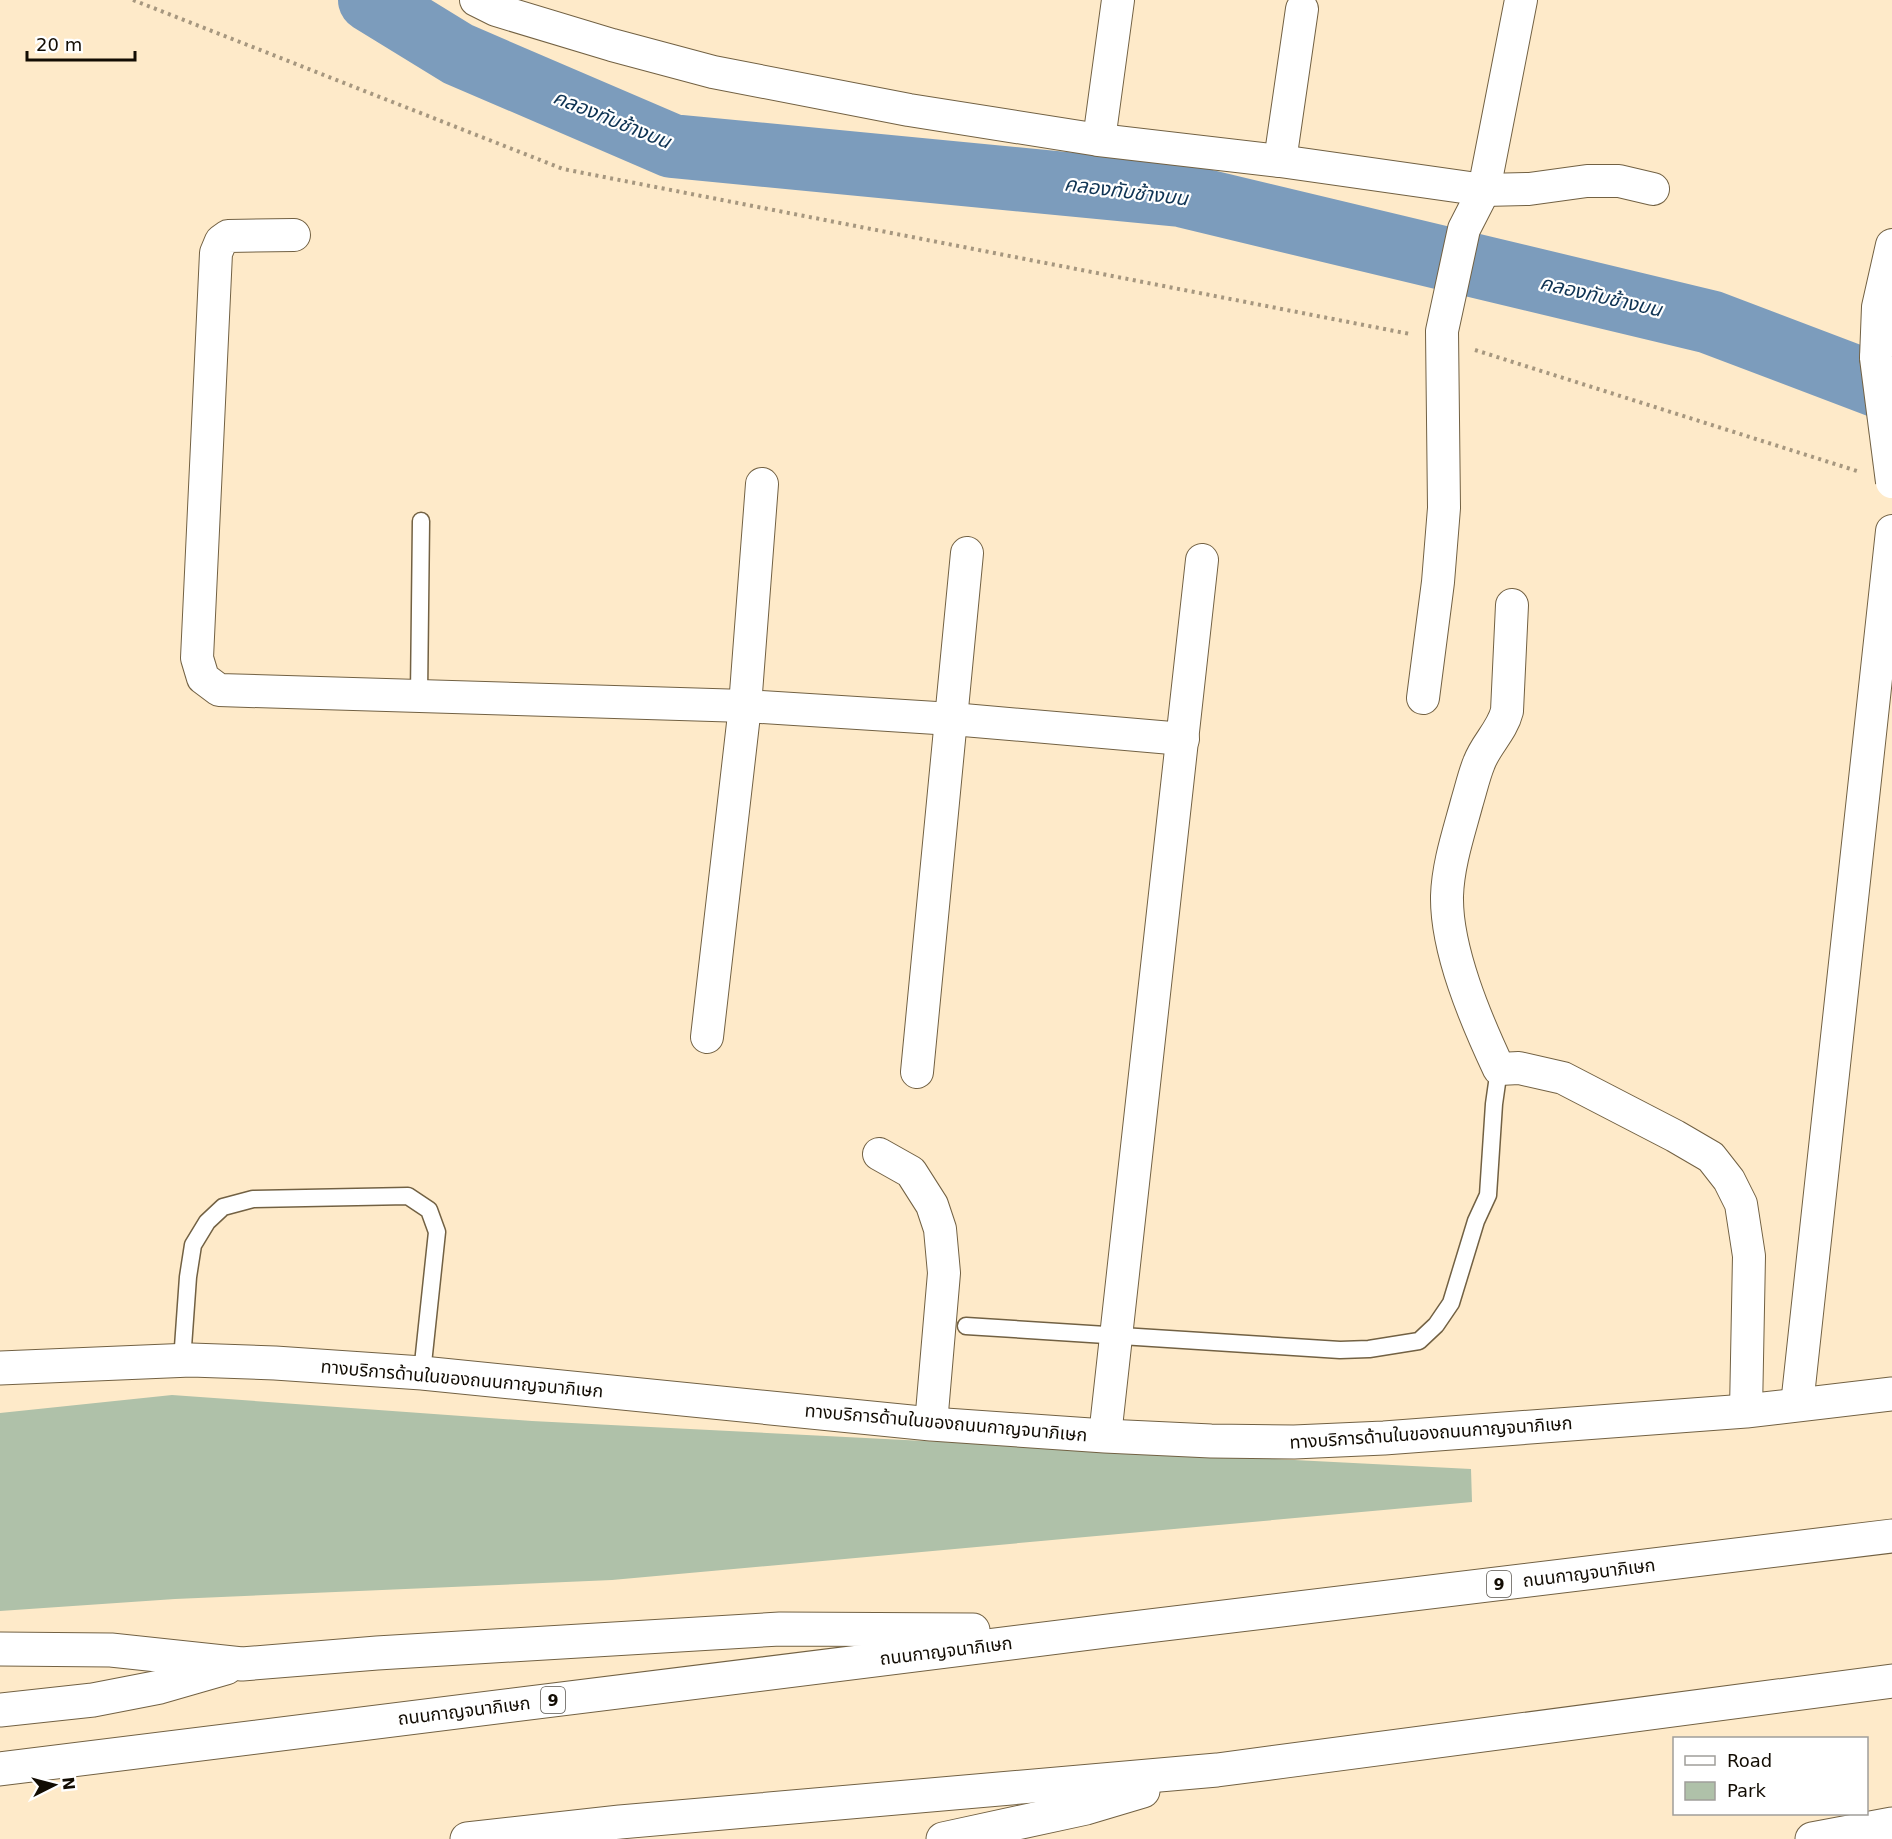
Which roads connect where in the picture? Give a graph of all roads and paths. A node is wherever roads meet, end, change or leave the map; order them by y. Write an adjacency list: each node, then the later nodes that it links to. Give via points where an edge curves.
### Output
1 (133, 0): 12 (path, via 563,170)
2 (1118, 0): 6 (street)
3 (1521, 0): 9 (street)
4 (490, 3): 6 (street, via 612,45 712,72 909,110)
5 (1302, 9): 7 (street)
6 (1099, 140): 7 (street)
7 (1280, 161): 9 (street)
8 (1653, 189): 9 (street, via 1619,181 1587,181)
9 (1484, 190): 12 (street, via 1464,230)
10 (294, 235): 21 (street, via 228,236 216,253 197,658 203,678 219,690)
11 (1892, 245): 14 (street, bridge, via 1878,307 1876,358)
12 (1441, 335): 13 (path); 22 (street, via 1444,508)
13 (1858, 471)
14 (1892, 482)
15 (762, 484): 23 (street)
16 (421, 521): 21 (lane)
17 (1892, 531): 36 (street)
18 (967, 553): 24 (street)
19 (1202, 560): 25 (street)
20 (1512, 605): 27 (street, via 1505,720 1479,761 1457,839 1447,896 1457,961)
21 (418, 695): 23 (street)
22 (1423, 698)
23 (745, 706): 24 (street); 26 (street)
24 (952, 719): 25 (street); 28 (street)
25 (1183, 739): 31 (street)
26 (707, 1036)
27 (1499, 1069): 31 (lane, via 1488,1195 1451,1303 1419,1341 1370,1350 1340,1350); 37 (street, via 1519,1068 1563,1078 1711,1157 1729,1180 1741,1204 1749,1256)
28 (917, 1072)
29 (879, 1154): 38 (street, via 911,1172 932,1205 940,1229 944,1274)
30 (966, 1326): 31 (lane)
31 (1116, 1336): 39 (street)
32 (182, 1361): 33 (main road, ทางบริการด้านในของถนนกาญจนาภิเษก); 34 (main road, ทางบริการด้านในของถนนกาญจนาภิเษก); 34 (lane, via 193,1245 207,1222 223,1207 253,1198 408,1196 429,1210 437,1233)
33 (0, 1368)
34 (422, 1373): 38 (main road, ทางบริการด้านในของถนนกาญจนาภิเษก)
35 (1892, 1392): 36 (main road, ทางบริการด้านในของถนนกาญจนาภิเษก)
36 (1797, 1405): 37 (main road, ทางบริการด้านในของถนนกาญจนาภิเษก)
37 (1746, 1411): 39 (main road, ทางบริการด้านในของถนนกาญจนาภิเษก, via 1294,1442)
38 (931, 1424): 39 (main road, ทางบริการด้านในของถนนกาญจนาภิเษก)
39 (1105, 1436)
40 (1892, 1536): 41 (main road, ถนนกาญจนาภิเษก / 9)
41 (1107, 1631): 43 (main road, via 780,1629); 46 (main road, ถนนกาญจนาภิเษก / 9)
42 (0, 1649): 43 (main road, via 111,1650)
43 (242, 1664): 45 (main road, via 160,1688)
44 (1892, 1681): 47 (main road)
45 (0, 1710)
46 (0, 1769)
47 (1217, 1770): 49 (main road); 50 (main road, via 1086,1808)
48 (1892, 1824): 51 (main road)
49 (467, 1839)
50 (944, 1839)
51 (1812, 1839)

